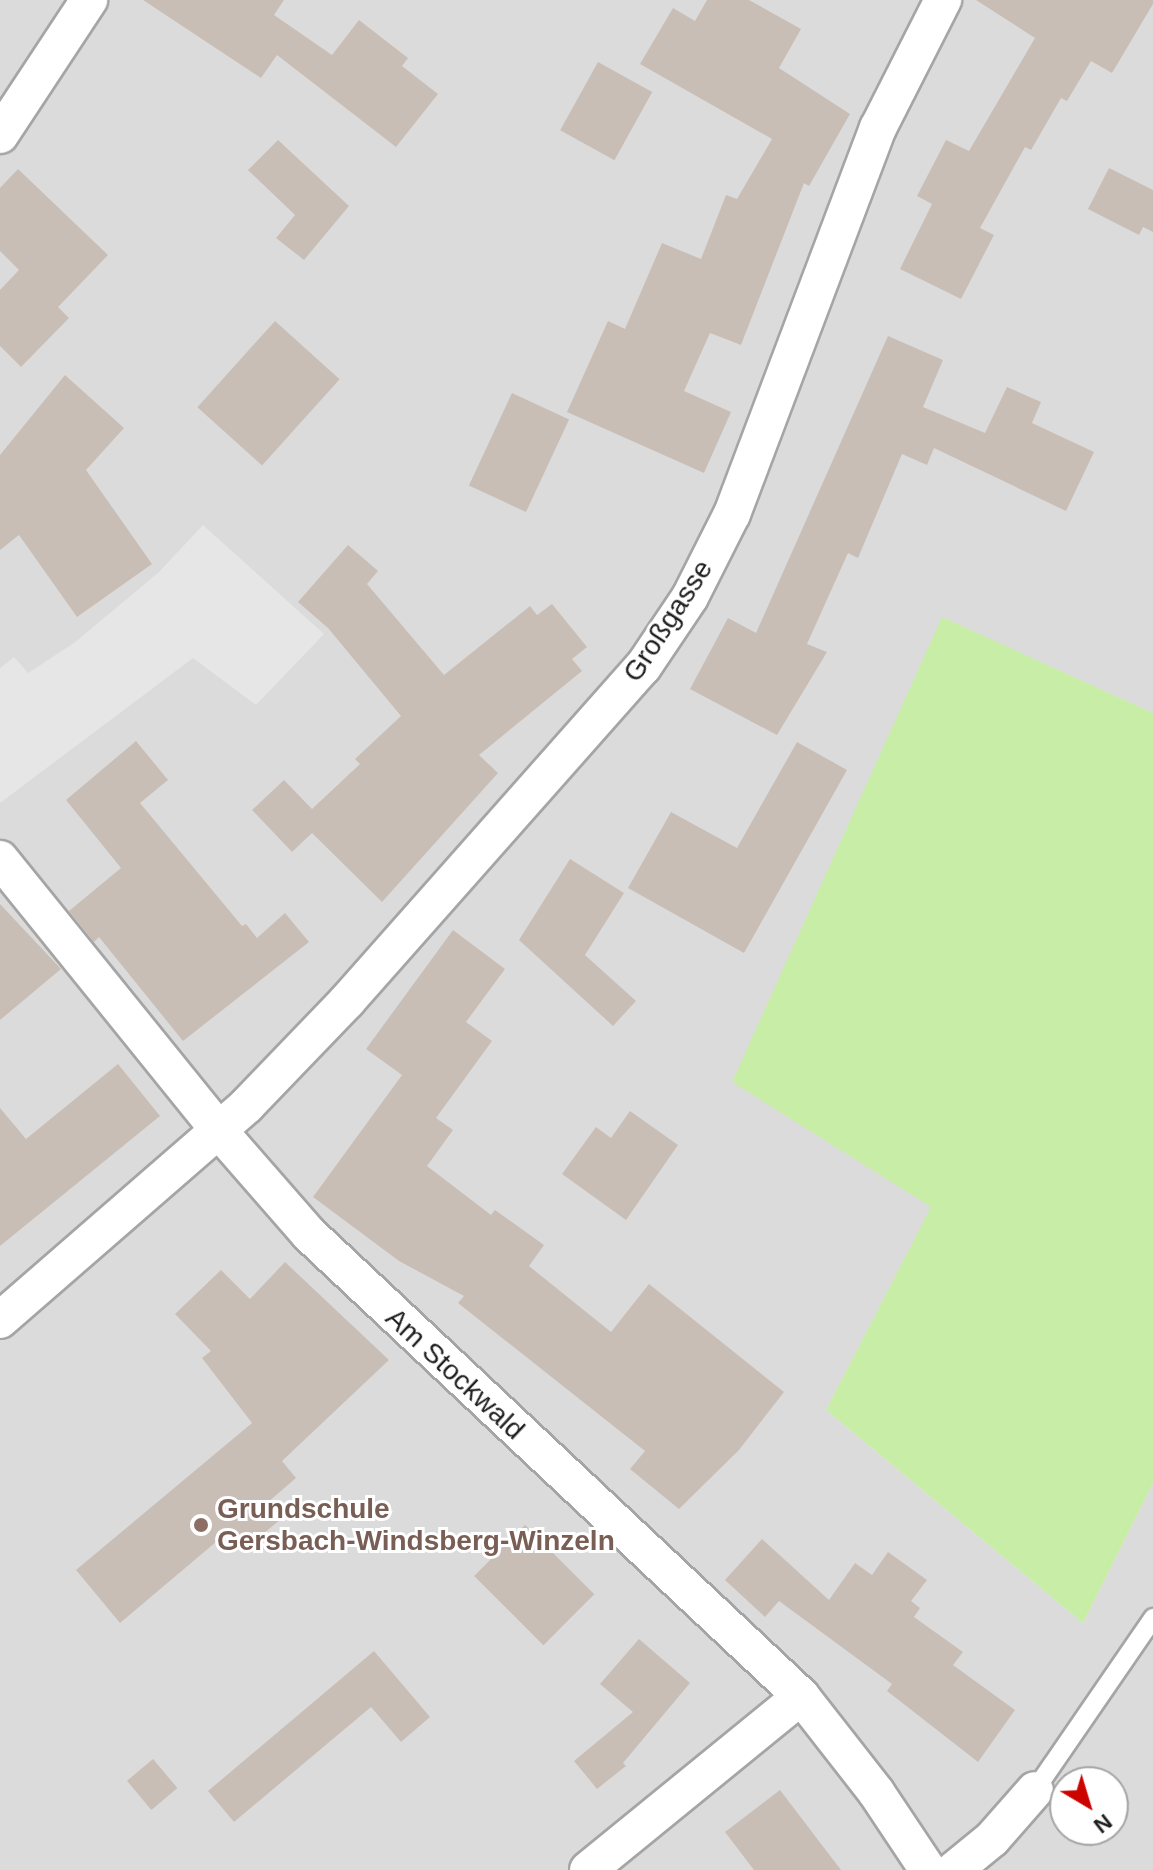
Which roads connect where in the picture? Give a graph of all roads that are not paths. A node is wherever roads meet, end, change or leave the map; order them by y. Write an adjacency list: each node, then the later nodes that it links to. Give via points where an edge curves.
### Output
1 (89, 0): 3 (street)
2 (943, 0): 5 (street, Großgasse, via 878,128 732,514 690,597 643,667 587,735 347,1001)
3 (0, 135)
4 (0, 859): 5 (street, Am Stockwald)
5 (220, 1132): 6 (street, Großgasse); 8 (street, Am Stockwald, via 309,1234 388,1311)
6 (0, 1320)
7 (1153, 1618): 9 (lane)
8 (801, 1696): 10 (street); 11 (street, Am Stockwald)
9 (1035, 1790): 12 (street, via 992,1839)
10 (588, 1870)
11 (928, 1870)
12 (954, 1870)

